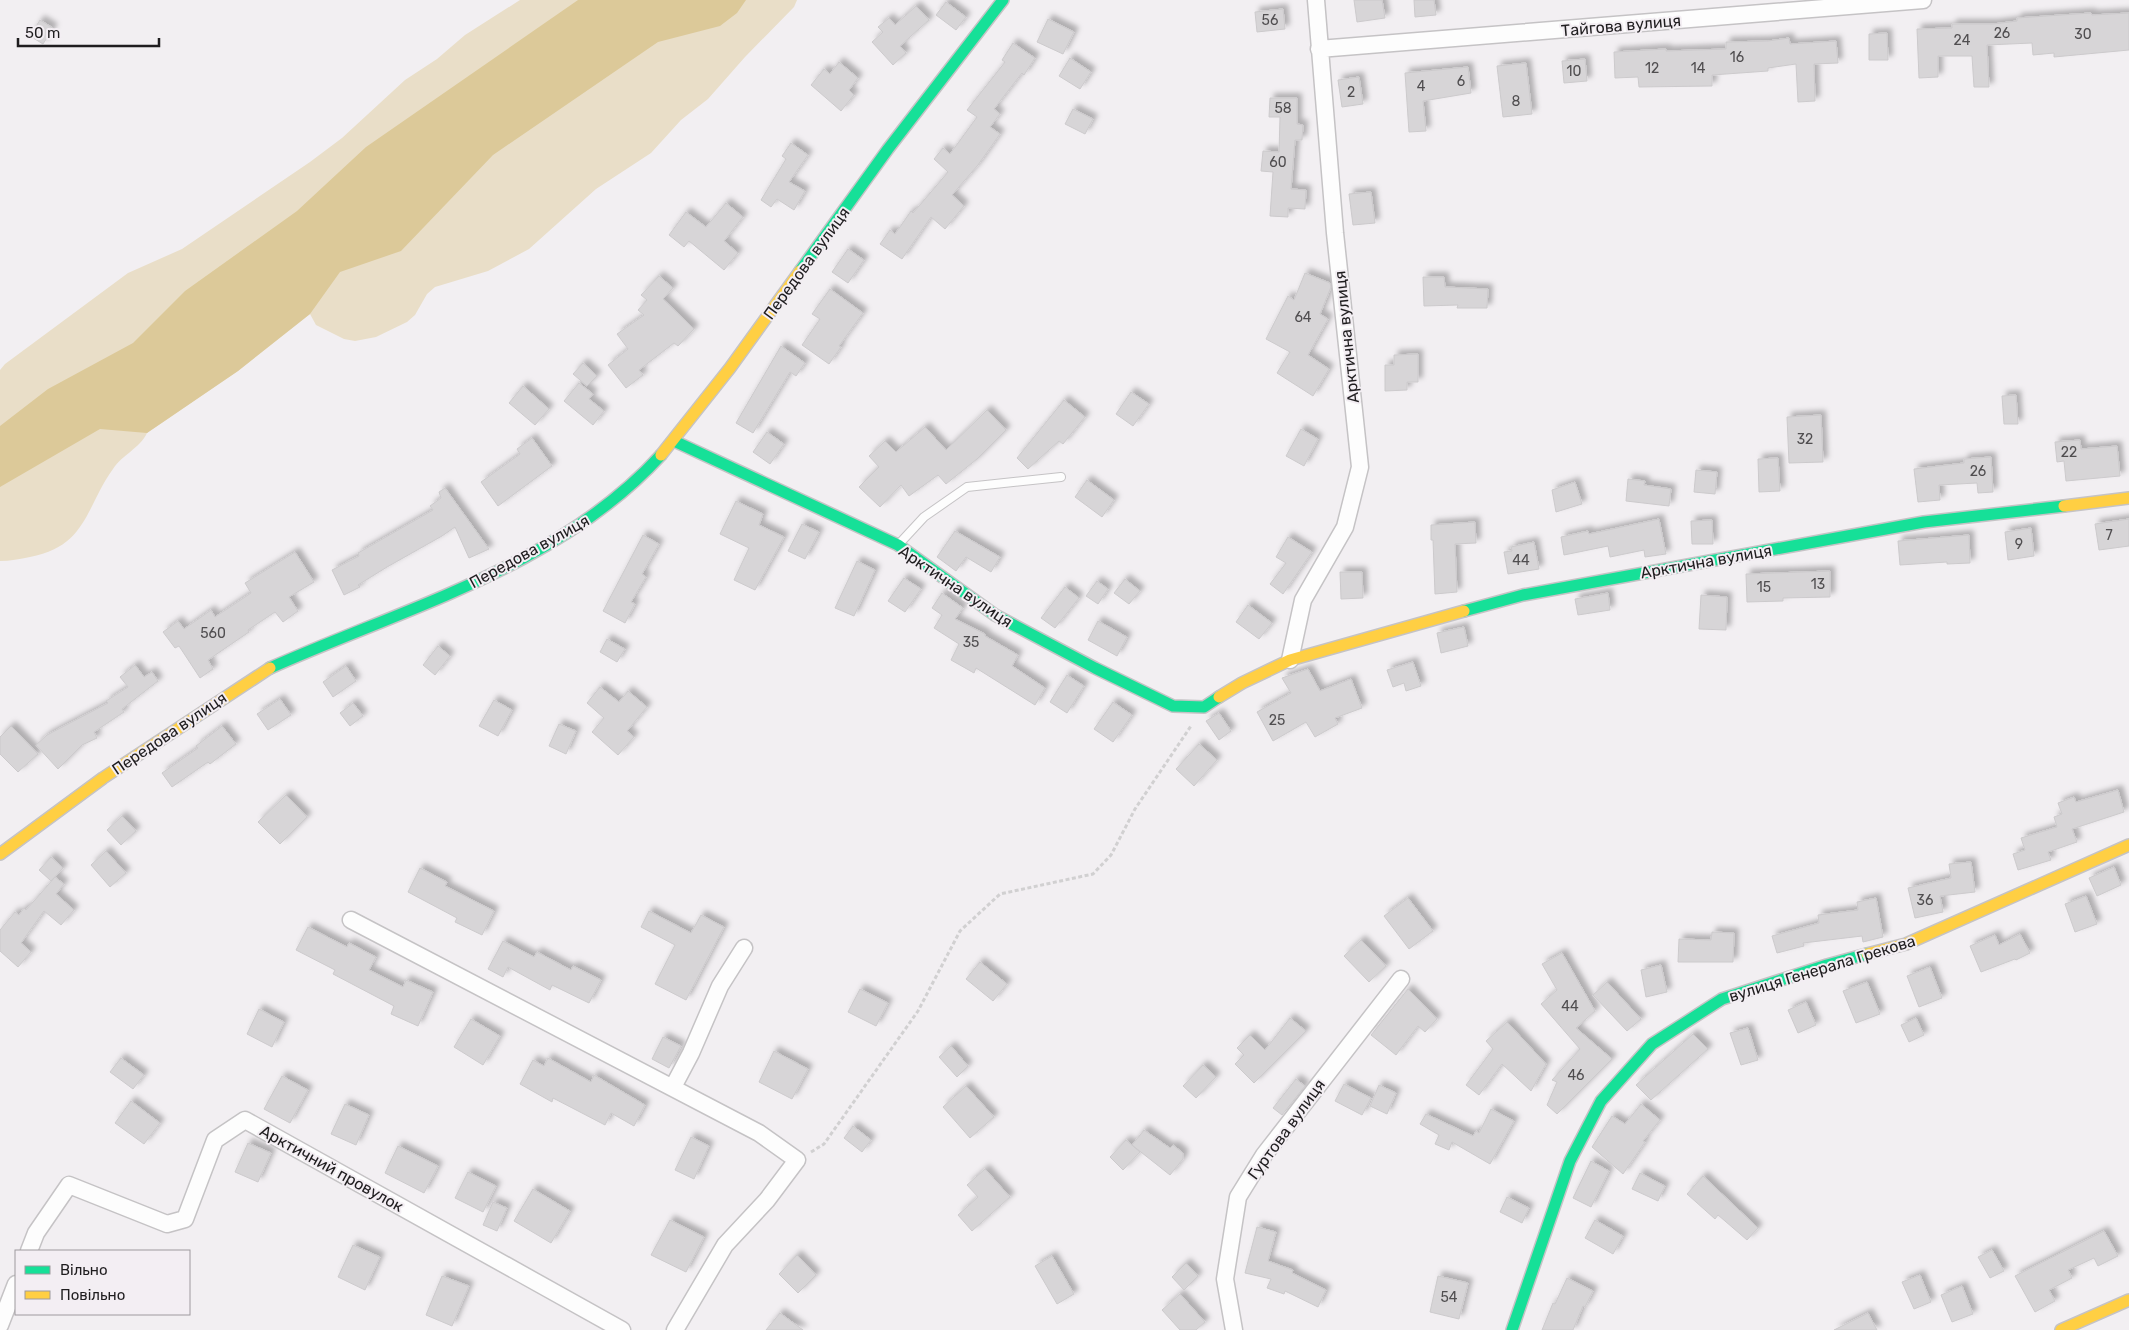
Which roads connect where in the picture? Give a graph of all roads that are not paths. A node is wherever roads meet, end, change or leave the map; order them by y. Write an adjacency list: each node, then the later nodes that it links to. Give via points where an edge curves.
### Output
1 (1003, 0): 5 (street, Передова вулиця, via 888,149)
2 (1316, 0): 4 (street, Арктична вулиця)
3 (1923, 0): 4 (street, Тайгова вулиця)
4 (1318, 49): 9 (street, Арктична вулиця, via 1360,467 1344,527 1303,600)
5 (674, 441): 8 (street, Арктична вулиця); 11 (street, Передова вулиця, via 642,476 598,512 538,550 460,589 263,672 103,778)
6 (1061, 478): 8 (lane, via 967,487 924,517)
7 (2129, 498): 9 (street, Арктична вулиця, via 1924,522 1523,595)
8 (898, 545): 9 (street, Арктична вулиця, via 995,615 1173,706 1204,707 1242,683)
9 (1290, 660)
10 (2129, 845): 23 (street, вулиця Генерала Грекова, via 1906,944 1827,965 1722,999 1652,1044 1601,1101 1570,1161)
11 (0, 854)
12 (351, 920): 15 (street)
13 (744, 948): 15 (street, via 720,986)
14 (1401, 979): 22 (street, Гуртова вулиця, via 1264,1155 1238,1197 1225,1279)
15 (673, 1087): 21 (street, via 759,1133 797,1160 767,1200 725,1245)
16 (29, 1250): 20 (street, Арктичний провулок, via 36,1233 69,1186 167,1224 185,1218 215,1140 246,1120)
17 (15, 1287): 19 (street)
18 (2129, 1300): 24 (street)
19 (0, 1325)
20 (622, 1330)
21 (674, 1330)
22 (1234, 1330)
23 (1512, 1330)
24 (2061, 1330)

